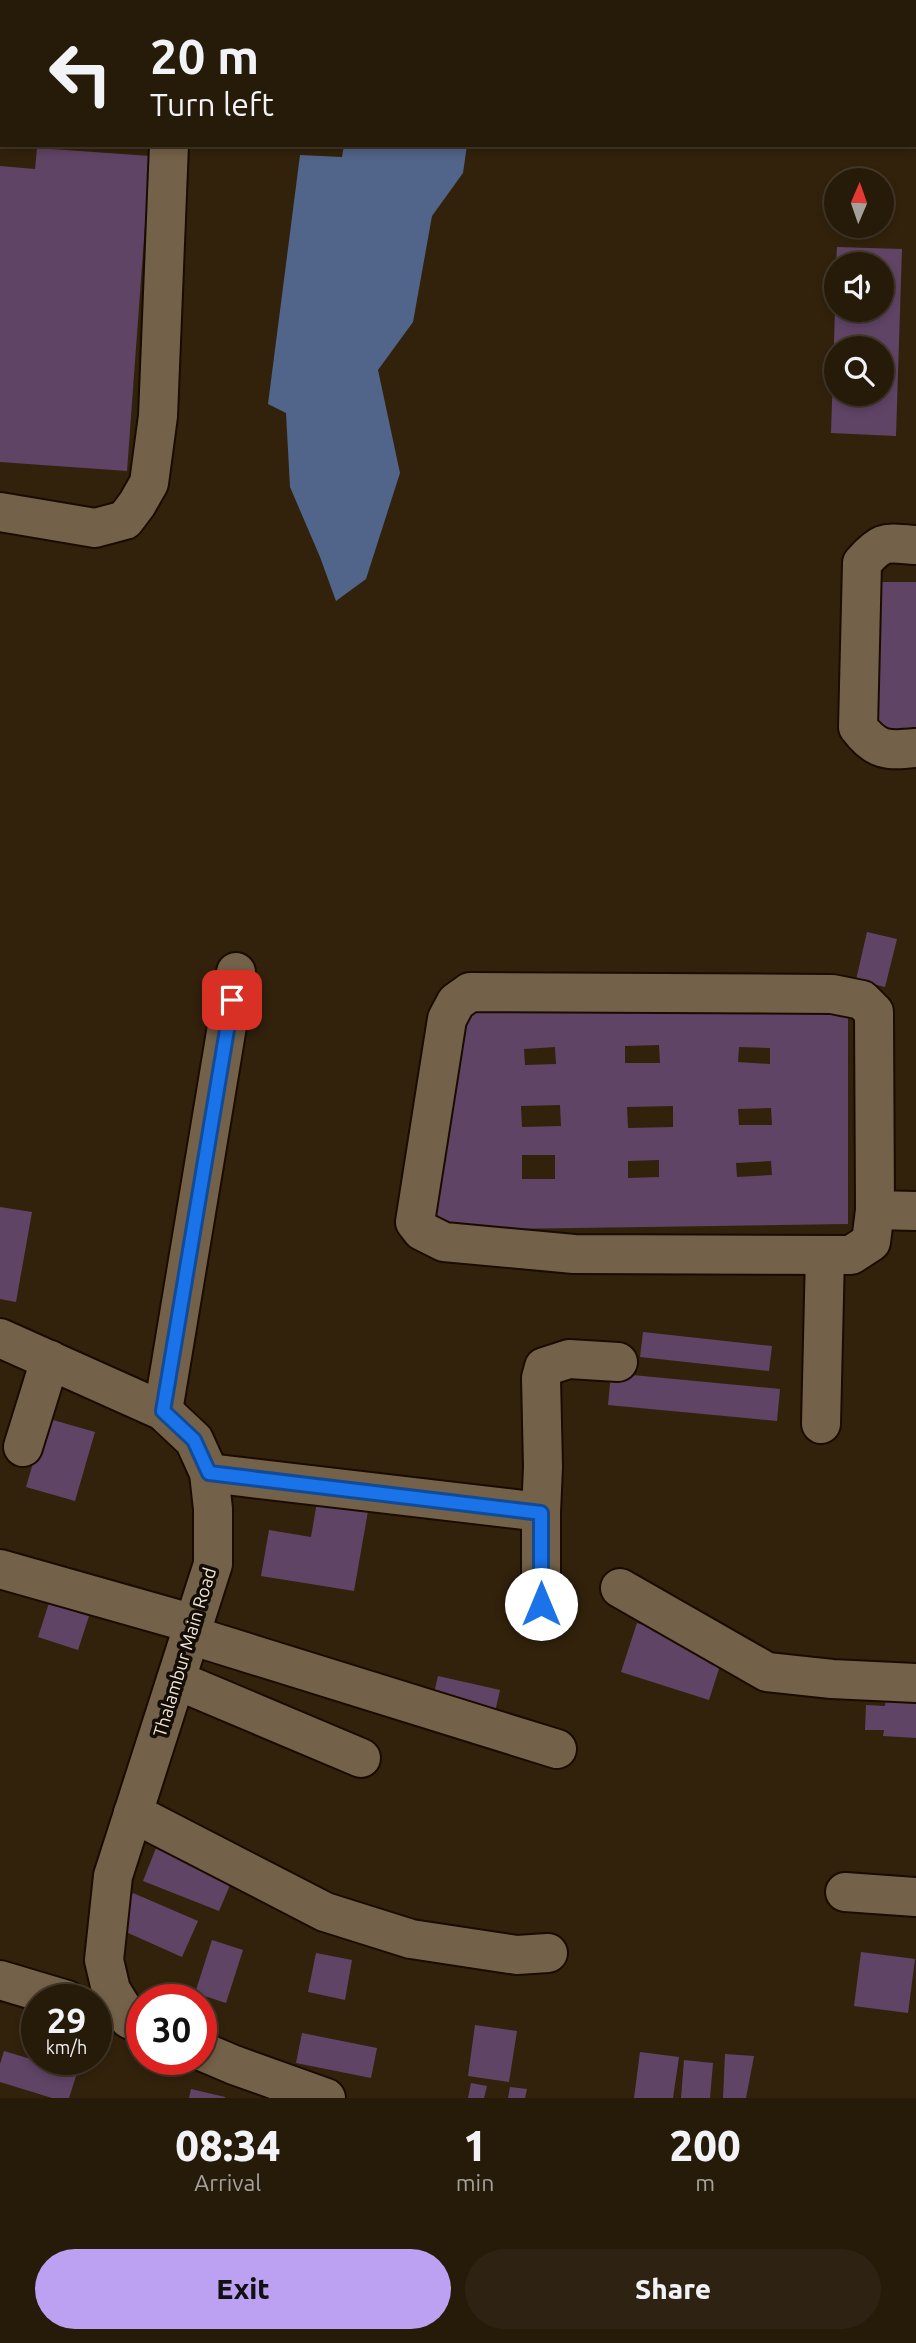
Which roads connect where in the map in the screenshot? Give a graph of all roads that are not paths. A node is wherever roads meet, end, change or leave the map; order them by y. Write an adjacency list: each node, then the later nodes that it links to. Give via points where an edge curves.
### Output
1 (169, 147): 2 (street, via 158,416 149,483 125,520 96,528)
2 (0, 512)
3 (916, 545): 4 (street, via 885,543 876,546 862,563 858,727 870,744 890,750)
4 (916, 748)
5 (236, 972): 12 (street)
6 (876, 1210): 7 (street); 8 (street, via 871,1242 850,1255); 8 (street, via 874,1012 862,1000 832,994 470,992 456,1002 447,1019 415,1222 422,1231 443,1242 573,1254)
7 (916, 1211)
8 (825, 1255): 13 (street)
9 (0, 1338): 10 (street, Thalambur Main Road)
10 (50, 1360): 12 (street, Thalambur Main Road); 14 (street)
11 (618, 1362): 16 (street, via 569,1359 544,1367)
12 (163, 1411): 15 (street, Thalambur Main Road, via 194,1440)
13 (821, 1424)
14 (23, 1447)
15 (209, 1473): 16 (street); 20 (street, Thalambur Main Road, via 213,1564)
16 (541, 1513): 19 (street)
17 (0, 1569): 20 (street)
18 (620, 1588): 22 (street, via 767,1672)
19 (541, 1604)
20 (192, 1630): 21 (street, Thalambur Main Road); 23 (street)
21 (176, 1680): 24 (street); 25 (street, Thalambur Main Road)
22 (916, 1683)
23 (557, 1749)
24 (360, 1758)
25 (133, 1813): 28 (street, via 325,1912 411,1939 517,1955); 31 (street, Thalambur Main Road, via 113,1876 104,1960)
26 (845, 1892): 27 (street)
27 (916, 1897)
28 (548, 1953)
29 (0, 1980): 30 (street)
30 (21, 1986)
31 (122, 2018)
32 (217, 2058): 33 (street)
33 (326, 2098)

